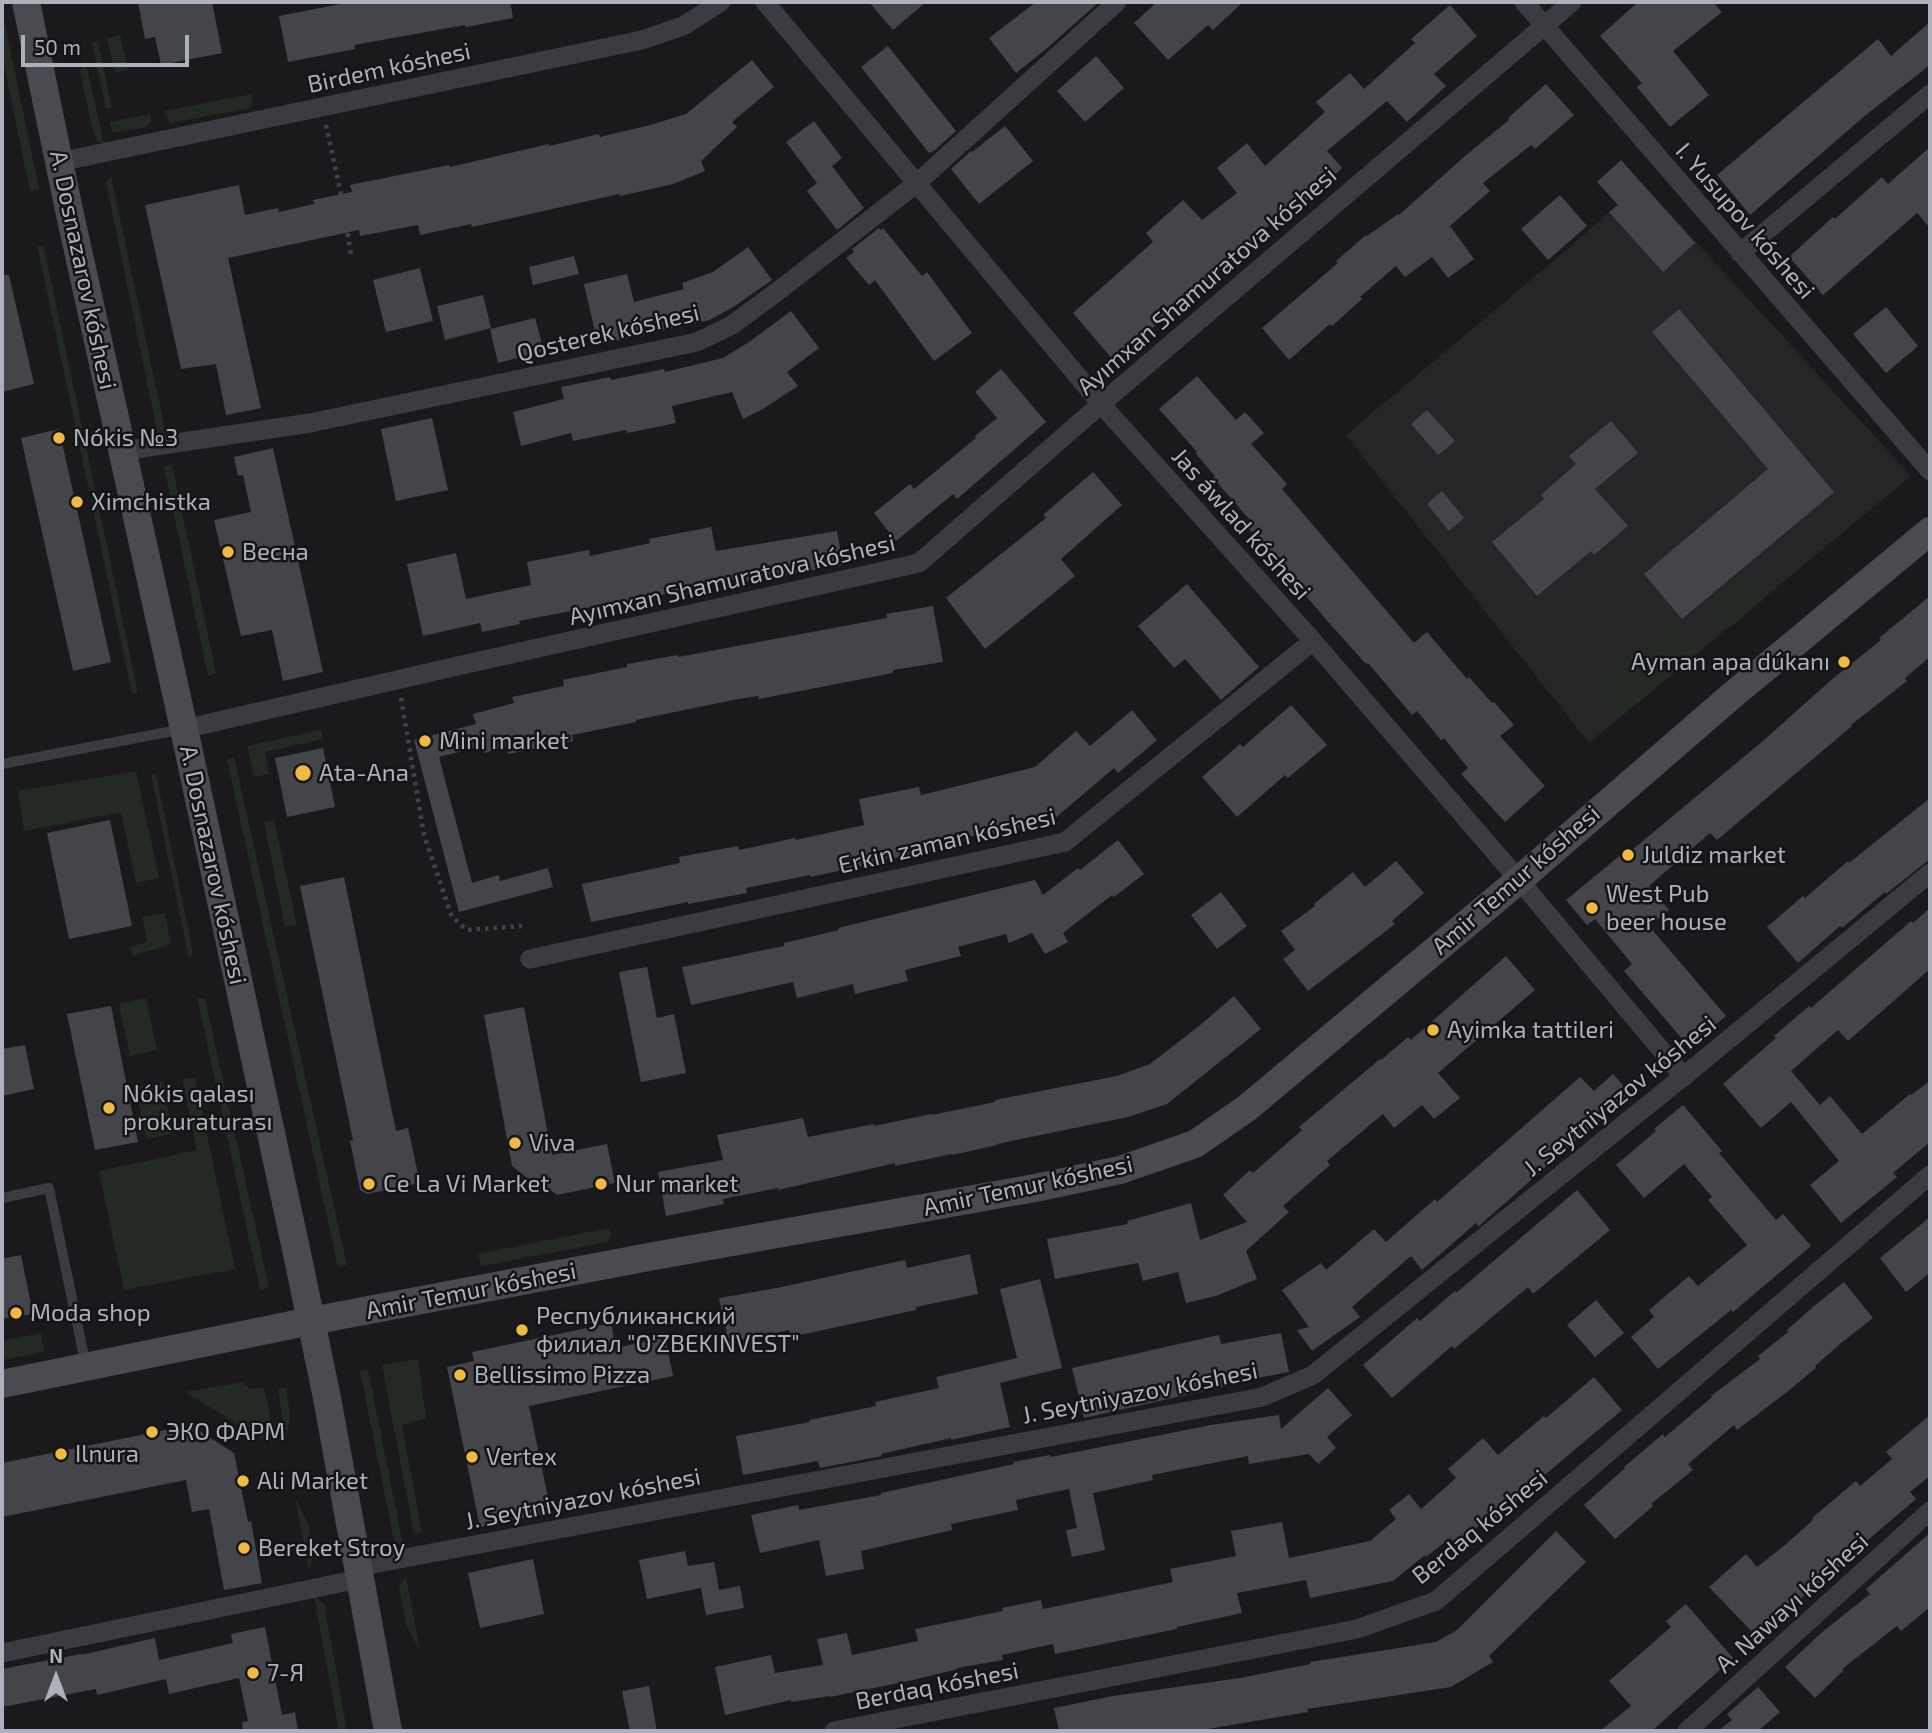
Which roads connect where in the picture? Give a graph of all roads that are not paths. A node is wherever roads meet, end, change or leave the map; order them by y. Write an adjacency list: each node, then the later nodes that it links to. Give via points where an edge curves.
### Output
1 (26, 2): 9 (main road, A. Dosnazarov kóshesi)
2 (721, 2): 9 (street, Birdem kóshesi, via 683,26 642,40)
3 (765, 2): 10 (street, Jas áwlad kóshesi)
4 (1117, 2): 10 (street, Qosterek kóshesi)
5 (1524, 2): 7 (street, I. Yusupov kóshesi)
6 (1572, 2): 7 (street, Ayımxan Shamuratova kóshesi)
7 (1544, 25): 11 (street, I. Yusupov kóshesi); 12 (street, Ayımxan Shamuratova kóshesi)
8 (1930, 94): 11 (street)
9 (59, 162): 13 (main road, A. Dosnazarov kóshesi)
10 (917, 183): 12 (street, Jas áwlad kóshesi); 13 (street, Qosterek kóshesi, via 732,325 697,342 310,423)
11 (1740, 253): 14 (street, I. Yusupov kóshesi)
12 (1101, 404): 16 (street, Jas áwlad kóshesi); 17 (street, Ayımxan Shamuratova kóshesi, via 919,563)
13 (122, 451): 17 (main road, A. Dosnazarov kóshesi)
14 (1930, 471)
15 (1930, 531): 20 (main road, Amir Temur kóshesi)
16 (1312, 641): 20 (street, Jas áwlad kóshesi); 21 (street, Erkin zaman kóshesi, via 1065,842)
17 (184, 729): 18 (lane, Ayımxan Shamuratova kóshesi); 25 (main road, A. Dosnazarov kóshesi)
18 (2, 764)
19 (1930, 873): 22 (street, J. Seytniyazov kóshesi)
20 (1519, 880): 22 (street, Jas áwlad kóshesi); 25 (main road, Amir Temur kóshesi, via 1247,1108 1195,1144 1120,1170 1035,1188)
21 (530, 959)
22 (1684, 1077): 29 (street, J. Seytniyazov kóshesi, via 1313,1375 1262,1397)
23 (1930, 1175): 32 (street, Berdaq kóshesi, via 1436,1601 1357,1629)
24 (2, 1198): 26 (lane, via 49,1188)
25 (311, 1321): 26 (main road, Amir Temur kóshesi); 29 (main road, A. Dosnazarov kóshesi)
26 (86, 1366): 27 (main road, Amir Temur kóshesi)
27 (2, 1384)
28 (1930, 1511): 33 (street, A. Nawayı kóshesi)
29 (358, 1573): 30 (street, J. Seytniyazov kóshesi); 31 (main road, A. Dosnazarov kóshesi)
30 (2, 1653)
31 (388, 1731)
32 (834, 1731)
33 (1686, 1731)

